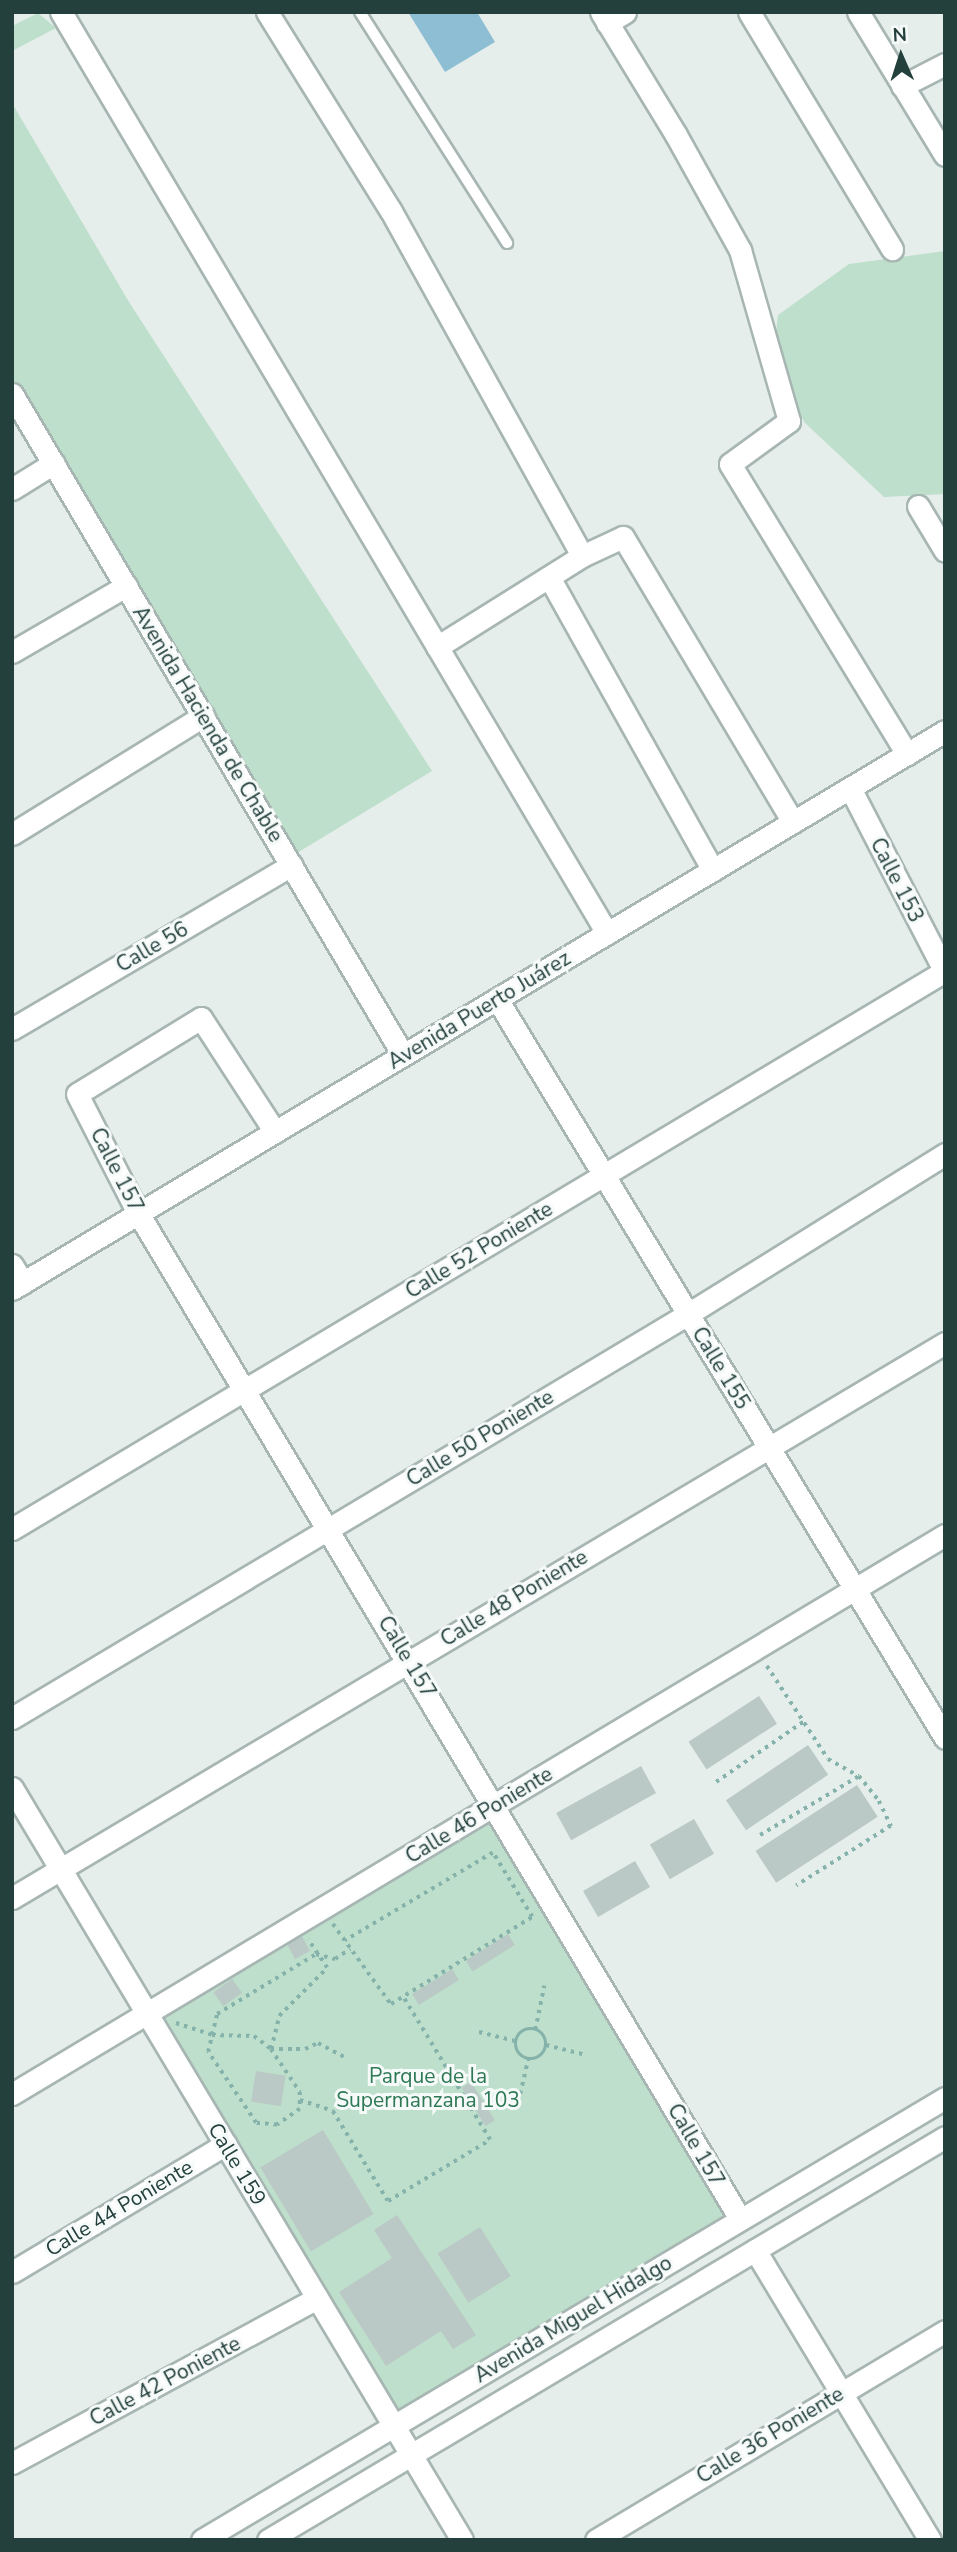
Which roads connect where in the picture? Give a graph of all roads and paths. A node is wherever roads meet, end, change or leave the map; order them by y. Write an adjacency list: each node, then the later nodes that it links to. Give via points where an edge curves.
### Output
1 (61, 12): 20 (street)
2 (267, 12): 17 (street, via 391,211)
3 (359, 12): 10 (lane)
4 (749, 12): 11 (street)
5 (858, 12): 8 (street)
6 (611, 16): 24 (street, via 740,250 789,421 730,464)
7 (945, 64): 8 (street)
8 (902, 86): 9 (street)
9 (945, 155)
10 (507, 243)
11 (892, 249)
12 (12, 394): 13 (street, Avenida Hacienda de Chable)
13 (54, 463): 14 (street); 19 (street, Avenida Hacienda de Chable)
14 (12, 489)
15 (918, 506): 16 (street)
16 (945, 551)
17 (582, 556): 18 (street); 26 (street, via 623,537)
18 (549, 578): 20 (street); 29 (street)
19 (126, 586): 21 (street); 22 (street, Avenida Hacienda de Chable)
20 (437, 647): 30 (street)
21 (12, 652)
22 (204, 716): 27 (street); 28 (street, Avenida Hacienda de Chable)
23 (945, 731): 24 (street, Avenida Puerto Juárez)
24 (906, 754): 25 (street, Avenida Puerto Juárez)
25 (850, 788): 26 (street, Avenida Puerto Juárez); 31 (street, Calle 153)
26 (793, 822): 29 (street, Avenida Puerto Juárez)
27 (12, 834)
28 (291, 865): 33 (street, Calle 56); 34 (street, Avenida Hacienda de Chable)
29 (713, 870): 30 (street, Avenida Puerto Juárez)
30 (607, 933): 32 (street, Avenida Puerto Juárez)
31 (945, 971): 37 (street, Calle 52 Poniente)
32 (497, 999): 34 (street, Avenida Puerto Juárez); 37 (street, Calle 155)
33 (12, 1029)
34 (403, 1055): 35 (street, Avenida Puerto Juárez)
35 (275, 1132): 38 (street, Avenida Puerto Juárez); 38 (street, Calle 157, via 201,1018 77,1094)
36 (945, 1154): 40 (street, Calle 50 Poniente)
37 (605, 1175): 40 (street, Calle 155); 42 (street, Calle 52 Poniente)
38 (138, 1213): 39 (street, Avenida Puerto Juárez); 42 (street, Calle 157)
39 (16, 1279)
40 (688, 1314): 43 (street, Calle 155); 44 (street, Calle 50 Poniente)
41 (945, 1343): 43 (street, Calle 48 Poniente)
42 (245, 1390): 44 (street, Calle 157); 45 (street, Calle 52 Poniente)
43 (768, 1446): 47 (street, Calle 155); 49 (street, Calle 48 Poniente)
44 (329, 1529): 49 (street, Calle 157); 50 (street, Calle 50 Poniente)
45 (12, 1530)
46 (945, 1535): 47 (street, Calle 46 Poniente)
47 (855, 1590): 48 (street, Calle 46 Poniente); 52 (street, Calle 155)
48 (756, 1649): 51 (path); 56 (street, Calle 46 Poniente)
49 (409, 1661): 56 (street, Calle 157); 58 (street, Calle 48 Poniente)
50 (12, 1718)
51 (804, 1721): 53 (path, via 828,1759); 54 (path)
52 (942, 1728)
53 (859, 1776): 57 (path); 59 (path, via 891,1826)
54 (716, 1782)
55 (12, 1788): 58 (street, Calle 159)
56 (496, 1805): 68 (street, Calle 46 Poniente); 84 (street, Calle 157)
57 (760, 1835)
58 (61, 1869): 60 (street, Calle 48 Poniente); 68 (street, Calle 159)
59 (796, 1886)
60 (12, 1898)
61 (324, 1929): 63 (path, via 332,1923)
62 (316, 1934): 65 (path, via 308,1939)
63 (345, 1941): 64 (path); 67 (path, via 493,1853 532,1917)
64 (350, 1949): 65 (path, via 335,1959); 67 (path, via 391,2004)
65 (316, 1954): 71 (path, via 217,2014); 74 (path, via 327,1968 279,2016)
66 (544, 1986): 69 (path)
67 (403, 1997): 81 (path, via 490,2140 388,2201 333,2111)
68 (147, 2013): 78 (street, Calle 46 Poniente); 83 (street, Calle 159)
69 (535, 2030): 72 (path, via 525,2031); 73 (path)
70 (479, 2032): 72 (path)
71 (212, 2035): 74 (path, via 254,2036); 81 (path, via 208,2052 256,2123 277,2126 300,2109)
72 (516, 2041): 77 (path, via 520,2054)
73 (546, 2045): 75 (path); 77 (path, via 538,2057)
74 (271, 2049): 76 (path, via 305,2049 318,2043); 81 (path, via 300,2092)
75 (586, 2055)
76 (346, 2059)
77 (528, 2059): 79 (path)
78 (12, 2094)
79 (520, 2094)
80 (945, 2098): 84 (street, Avenida Miguel Hidalgo)
81 (300, 2100)
82 (945, 2137): 85 (street, Avenida Miguel Hidalgo)
83 (226, 2144): 86 (street, Calle 44 Poniente); 87 (street, Calle 159)
84 (740, 2219): 90 (street, Avenida Miguel Hidalgo)
85 (755, 2250): 89 (street); 91 (street, Avenida Miguel Hidalgo)
86 (12, 2272)
87 (317, 2298): 90 (street, Calle 159); 92 (street, Calle 42 Poniente)
88 (945, 2331): 89 (street, Calle 36 Poniente)
89 (841, 2393): 93 (street); 97 (street, Calle 36 Poniente)
90 (394, 2426): 91 (street, Calle 159); 94 (street, Avenida Miguel Hidalgo)
91 (411, 2455): 95 (street, Avenida Miguel Hidalgo); 96 (street, Calle 159)
92 (12, 2463)
93 (932, 2536)
94 (202, 2540)
95 (268, 2540)
96 (462, 2540)
97 (596, 2540)

